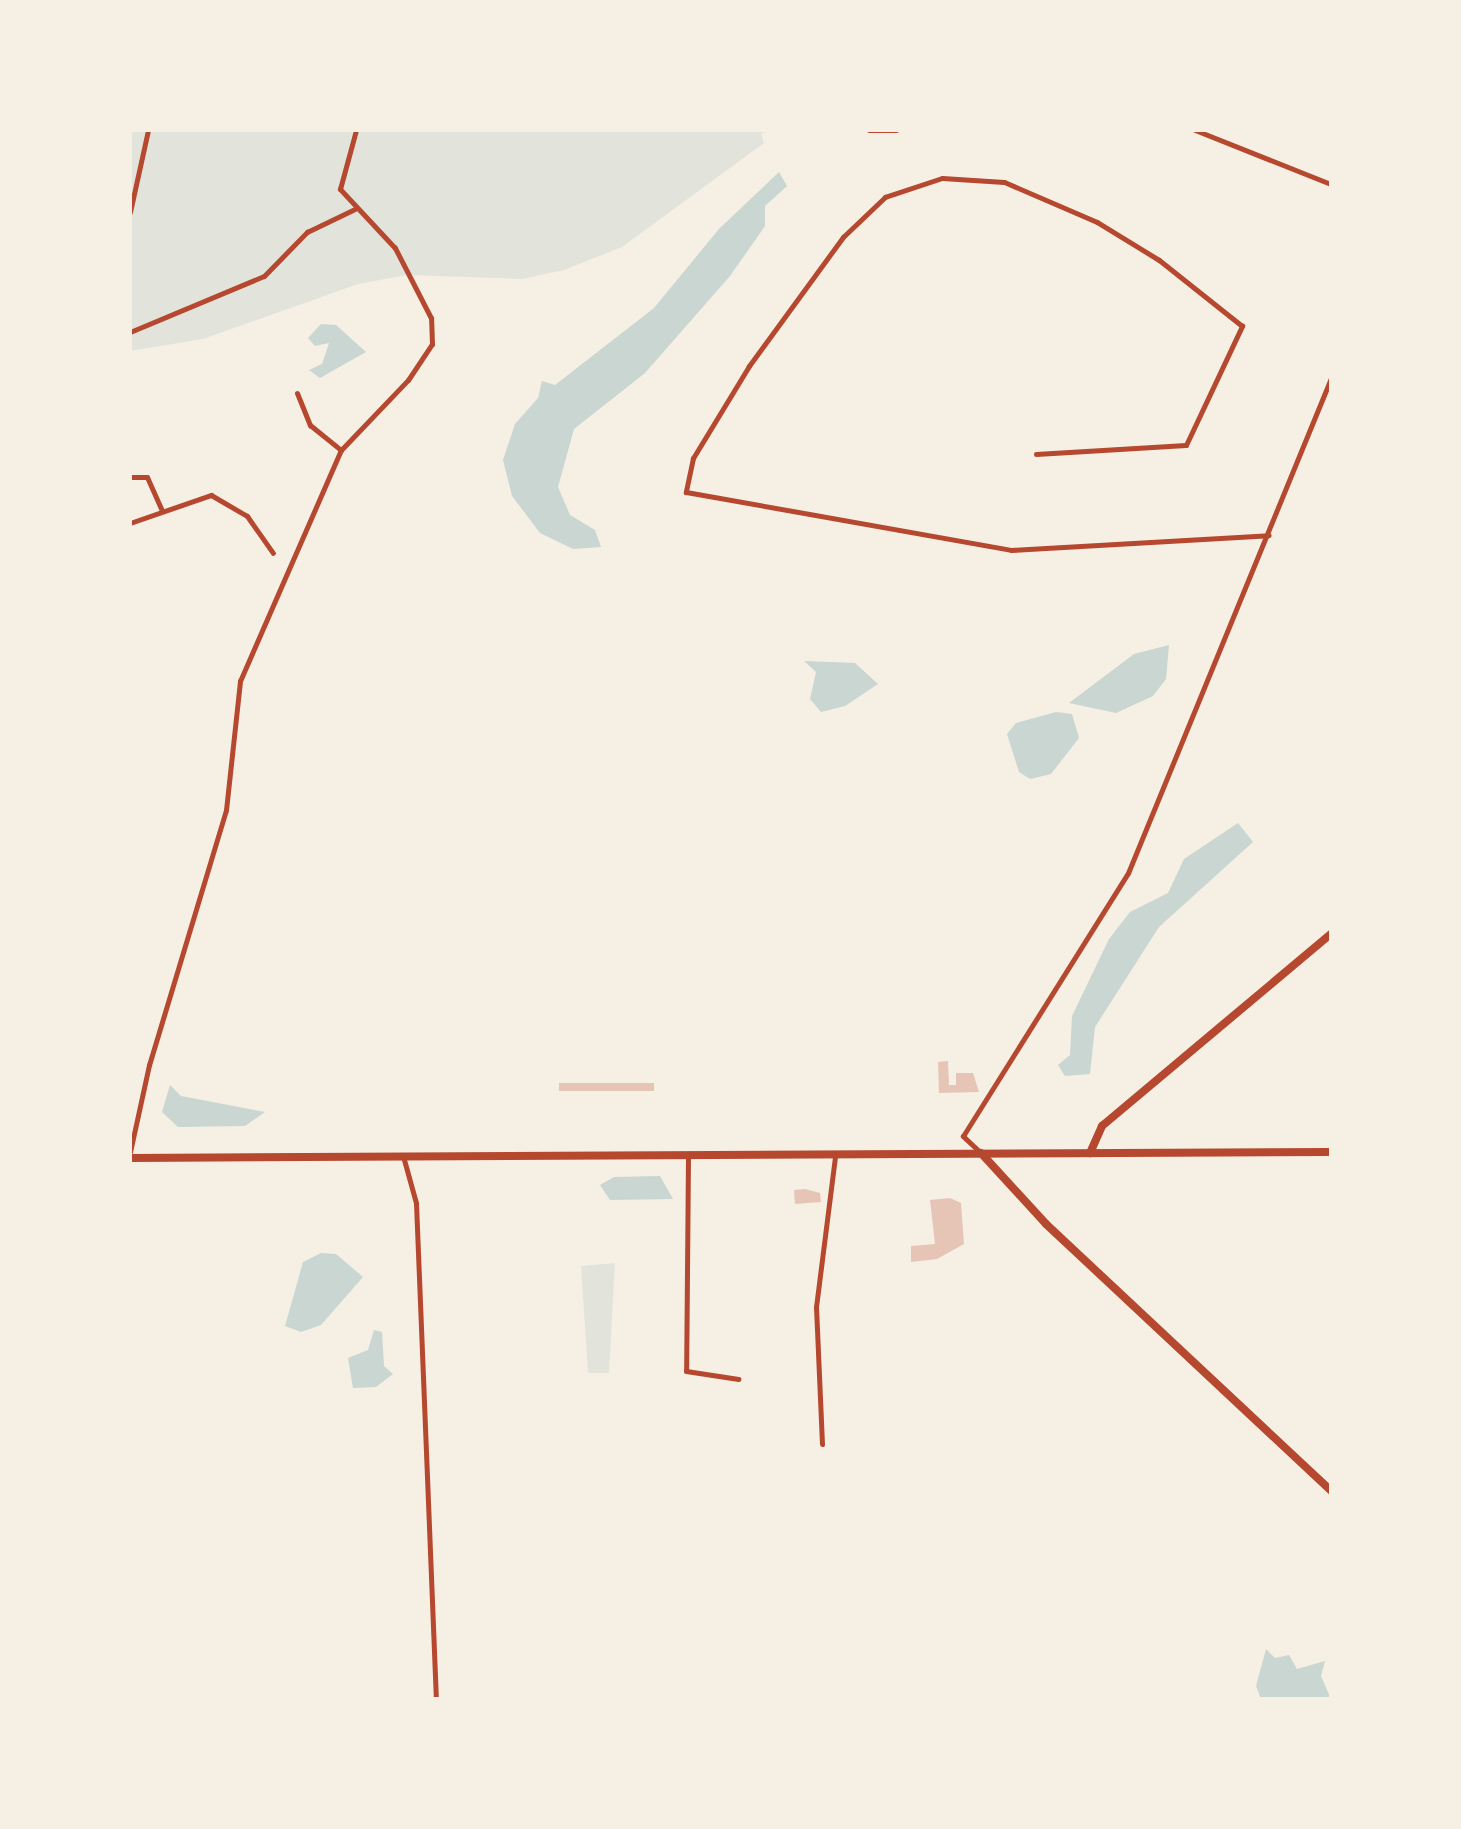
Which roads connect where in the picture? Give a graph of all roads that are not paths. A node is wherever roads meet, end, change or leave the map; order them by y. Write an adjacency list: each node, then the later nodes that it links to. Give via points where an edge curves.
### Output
1 (148, 130): 8 (street)
2 (356, 130): 7 (street, via 338,179)
3 (869, 130): 4 (street)
4 (896, 130)
5 (1195, 130): 6 (street)
6 (1331, 184)
7 (355, 209): 9 (street, via 307,232 264,276); 12 (street, via 395,248 434,332 426,358)
8 (130, 212)
9 (130, 332)
10 (1331, 378): 17 (street)
11 (297, 394): 12 (street, via 310,426)
12 (341, 450): 25 (street, via 240,681 226,810 149,1065)
13 (1036, 454): 17 (street, via 1186,445 1242,326 1159,260 1097,222 1004,182 942,178 884,198 843,237 693,458 686,492 1011,550)
14 (130, 477): 15 (street, via 147,476)
15 (161, 509): 16 (street); 18 (street, via 223,498 247,516)
16 (130, 522)
17 (1269, 536): 22 (street, via 1128,874 963,1136)
18 (273, 553)
19 (1331, 934): 23 (main road, via 1102,1126)
20 (1331, 1152): 23 (main road)
21 (836, 1153): 22 (main road); 24 (main road); 28 (street, via 816,1307)
22 (981, 1153): 23 (main road); 29 (main road, via 1046,1224)
23 (1090, 1153)
24 (688, 1154): 26 (main road); 27 (street, via 686,1371)
25 (130, 1155): 26 (main road)
26 (404, 1156): 30 (street, via 417,1222)
27 (738, 1379)
28 (822, 1444)
29 (1331, 1491)
30 (436, 1699)

